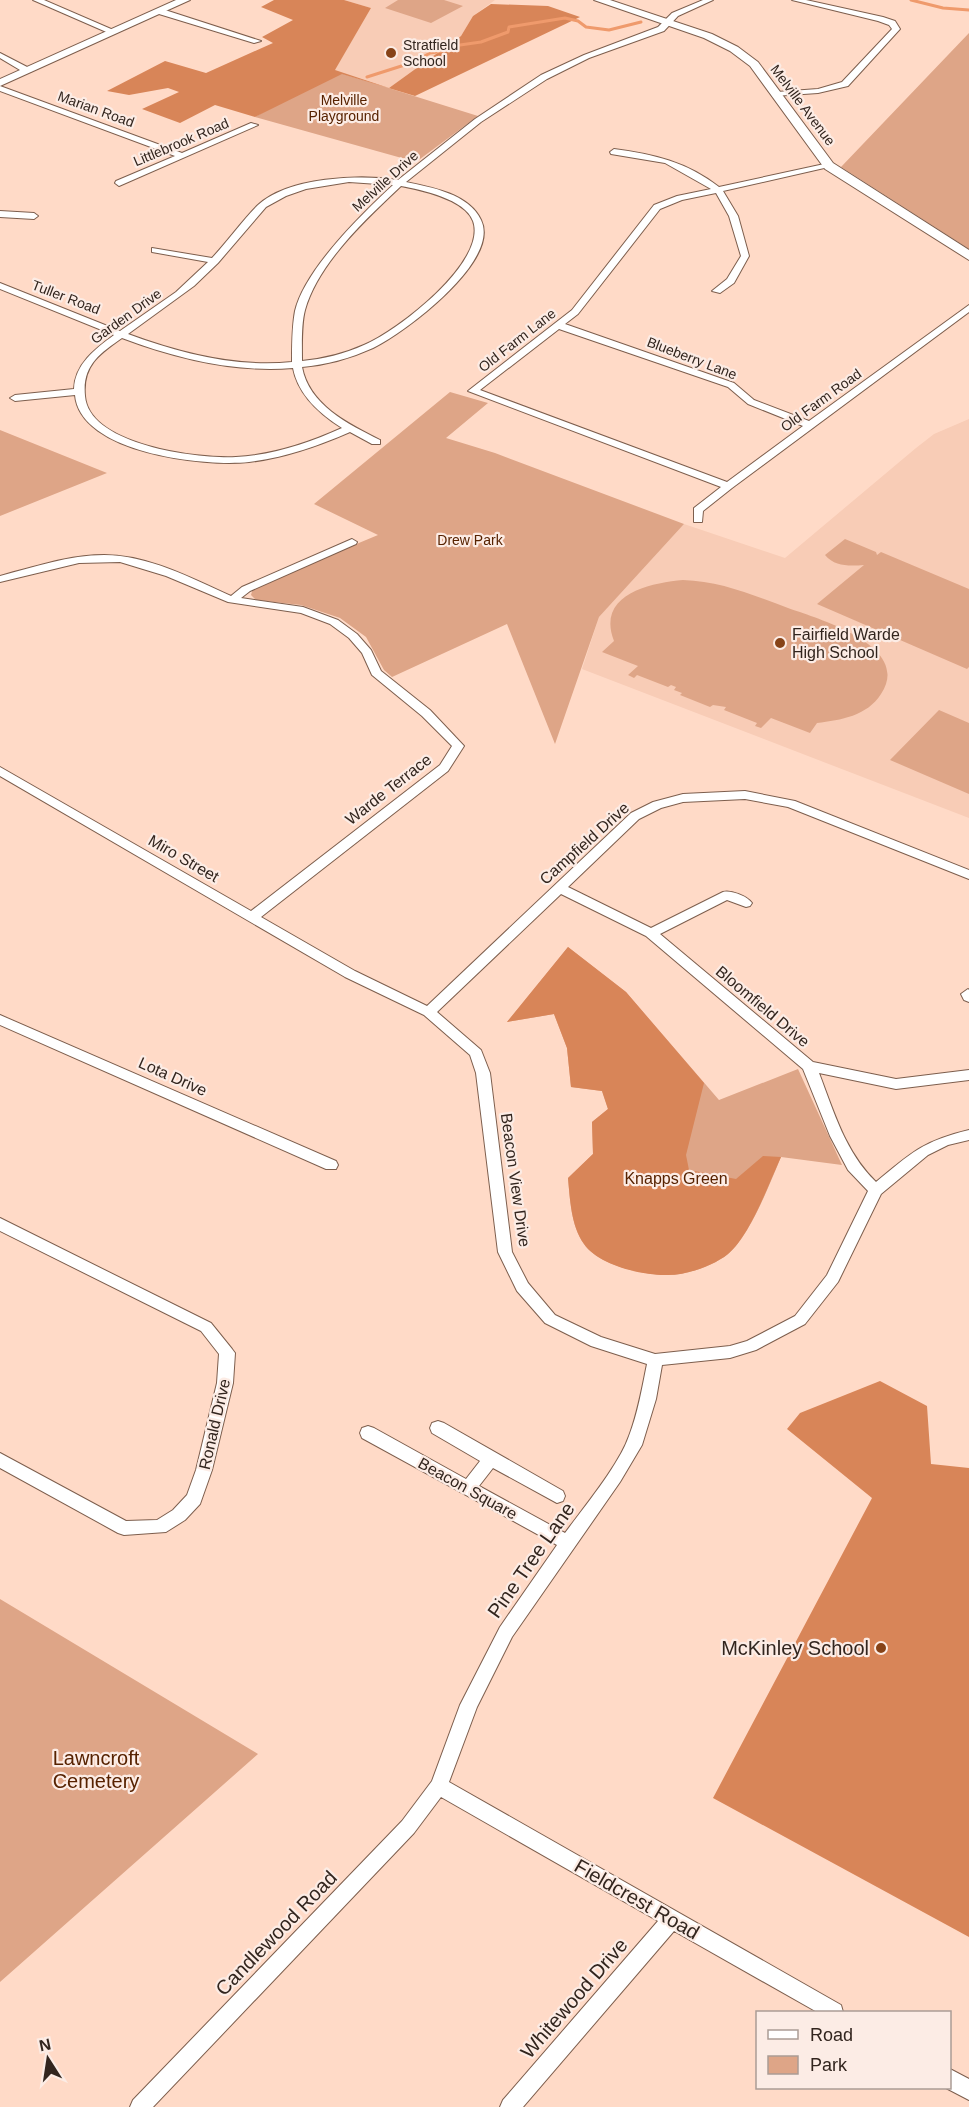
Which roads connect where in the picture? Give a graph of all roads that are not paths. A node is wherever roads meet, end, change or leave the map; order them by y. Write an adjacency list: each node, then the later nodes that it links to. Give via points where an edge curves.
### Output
1 (37, 0): 8 (street)
2 (185, 0): 6 (street)
3 (599, 0): 7 (street, Melville Avenue)
4 (709, 0): 7 (street)
5 (796, 0): 14 (street, via 892,23 896,29 845,84)
6 (162, 12): 8 (street); 9 (street)
7 (664, 22): 14 (street, Melville Avenue, via 734,48 754,64); 19 (street, Melville Drive, via 662,29 596,52 546,76 502,103)
8 (114, 32): 11 (street)
9 (257, 41)
10 (0, 55): 11 (street)
11 (28, 71): 12 (street)
12 (0, 83)
13 (0, 88): 17 (street, Marian Road)
14 (777, 94): 18 (street, Melville Avenue)
15 (254, 125): 17 (street, Littlebrook Road)
16 (614, 152): 21 (street, via 676,163)
17 (183, 156): 20 (street, Littlebrook Road)
18 (829, 166): 21 (street, Old Farm Lane); 25 (street, Melville Avenue)
19 (401, 182): 26 (street, Garden Drive, via 333,181 283,194 263,205); 32 (street, Melville Drive, via 321,268 301,310); 32 (street, Garden Drive, via 453,198 472,212 480,230 469,259 456,280 386,337 338,357)
20 (119, 183)
21 (717, 189): 28 (street, via 741,237 745,256 731,281); 30 (street, Old Farm Lane, via 657,207)
22 (0, 214): 23 (street)
23 (34, 216)
24 (155, 250): 26 (street)
25 (969, 256)
26 (215, 261): 31 (street, Garden Drive, via 177,296)
27 (0, 286): 31 (street, Tuller Road)
28 (717, 291)
29 (969, 308): 35 (street, Old Farm Road)
30 (560, 326): 35 (street, Blueberry Lane, via 731,385 751,402); 38 (street, Old Farm Lane, via 473,391)
31 (123, 334): 32 (street, Tuller Road, via 209,362); 33 (street, Garden Drive, via 97,352 82,370)
32 (296, 365): 36 (street, via 303,385 315,400)
33 (77, 392): 34 (street); 36 (street, via 80,406 92,422 114,437 168,454 200,459 236,460 288,451)
34 (15, 398)
35 (809, 425): 38 (street, Old Farm Road)
36 (349, 429): 37 (street)
37 (376, 442)
38 (728, 486): 39 (street, Old Farm Road, via 698,510)
39 (698, 520)
40 (352, 542): 42 (street, via 246,589)
41 (0, 579): 42 (street, Warde Terrace, via 74,561 107,558 132,562)
42 (232, 600): 47 (street, Warde Terrace, via 303,610 333,622 367,652 376,673 426,712 458,746 444,768)
43 (0, 771): 47 (street, Miro Street)
44 (969, 875): 45 (street, Campfield Drive, via 790,804 745,795 716,795 683,798 635,816)
45 (559, 888): 48 (street, Bloomfield Drive); 50 (street, Campfield Drive)
46 (746, 903): 48 (street, via 727,895)
47 (253, 916): 49 (street, Miro Street)
48 (651, 933): 52 (street, Bloomfield Drive)
49 (350, 974): 50 (street, Beacon View Drive)
50 (429, 1012): 58 (street, Beacon View Drive, via 477,1053 483,1073 506,1252 522,1287 550,1319 596,1342)
51 (0, 1020): 55 (street, Lota Drive)
52 (809, 1066): 53 (street, Bloomfield Drive, via 896,1084); 56 (street, via 855,1170)
53 (969, 1075)
54 (969, 1135): 56 (street, Beacon View Drive, via 923,1151)
55 (332, 1165)
56 (876, 1190): 58 (street, Beacon View Drive, via 833,1278 800,1320 751,1346 730,1352)
57 (0, 1224): 62 (street, Ronald Drive, via 206,1327 226,1353 225,1383 194,1499 160,1527 124,1528)
58 (655, 1360): 65 (street, Pine Tree Lane, via 636,1440)
59 (438, 1428): 61 (street)
60 (368, 1433): 63 (street, Beacon Square)
61 (491, 1459): 63 (street); 64 (street)
62 (0, 1460)
63 (469, 1488): 65 (street, Beacon Square)
64 (556, 1496)
65 (568, 1543): 66 (street, Pine Tree Lane, via 506,1632 470,1705)
66 (439, 1786): 67 (street, Fieldcrest Road); 71 (street, Candlewood Road, via 408,1827)
67 (672, 1919): 68 (street, Fieldcrest Road); 72 (street, Whitewood Drive)
68 (831, 2011)
69 (951, 2080): 70 (street)
70 (969, 2090)
71 (140, 2107)
72 (510, 2107)

